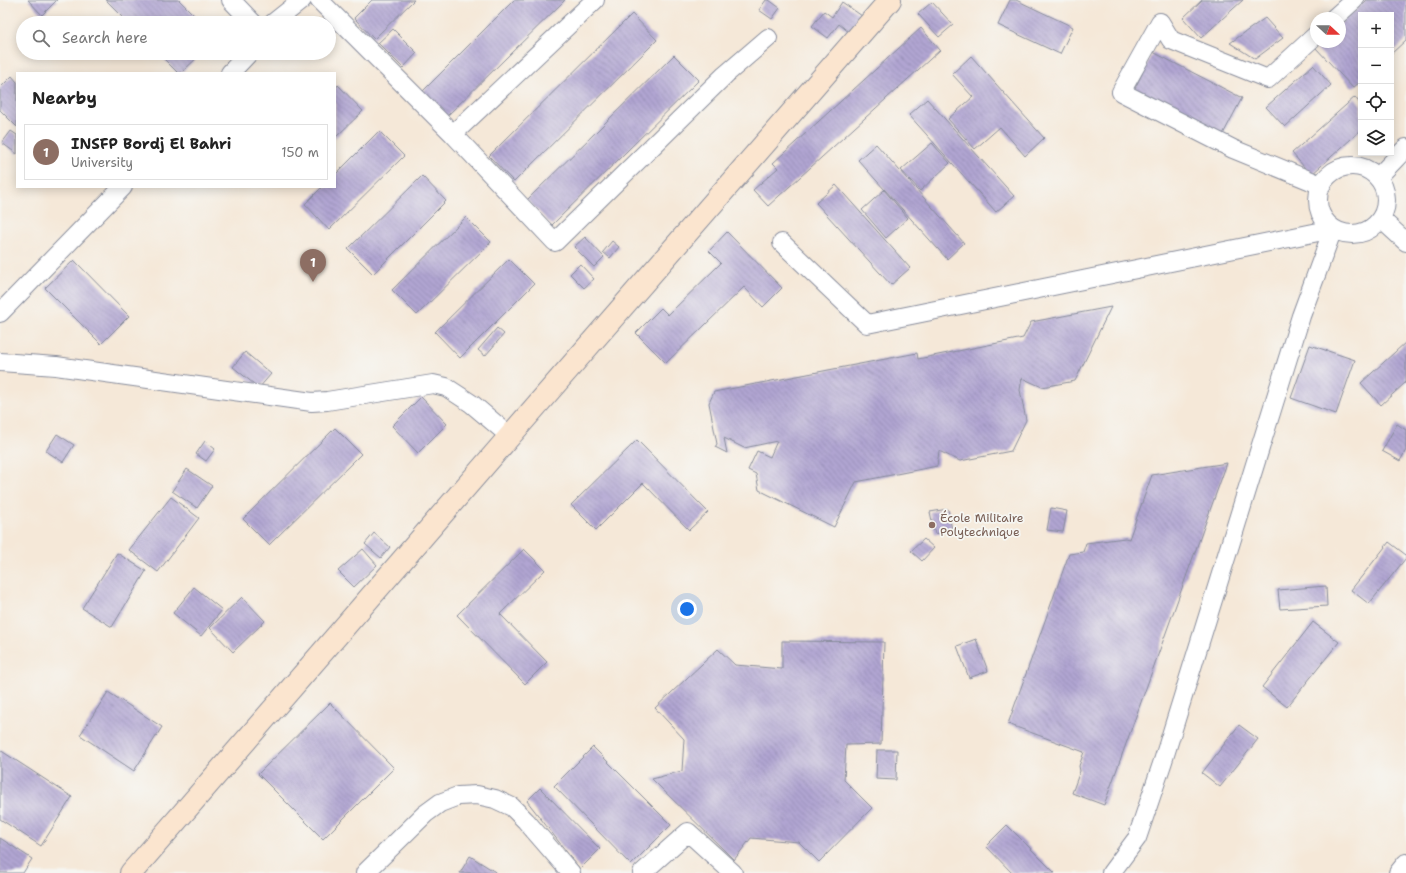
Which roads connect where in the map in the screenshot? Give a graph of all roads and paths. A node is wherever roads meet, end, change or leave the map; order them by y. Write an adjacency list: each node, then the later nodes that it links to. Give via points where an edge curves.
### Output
1 (231, 0): 8 (street)
2 (302, 0): 9 (street)
3 (319, 0): 10 (street)
4 (595, 0): 16 (street)
5 (890, 0): 27 (main road)
6 (1354, 0): 7 (street)
7 (1341, 12)
8 (246, 16)
9 (282, 16)
10 (335, 16)
11 (336, 17): 16 (street)
12 (768, 38): 16 (street, via 725,75 556,242)
13 (1310, 40): 19 (street, via 1268,79 1171,40 1160,22 1121,92 1233,149)
14 (242, 60): 15 (street)
15 (231, 72)
16 (453, 134)
17 (1406, 148): 18 (street)
18 (1378, 177): 19 (street, via 1369,170 1348,166 1328,175); 21 (street, via 1384,186 1386,197 1385,209)
19 (1321, 185): 22 (street, via 1318,206 1322,216)
20 (122, 188): 25 (street)
21 (1380, 219): 22 (street, via 1371,229 1359,234 1346,234); 23 (street)
22 (1333, 229): 24 (street, via 867,324); 34 (street, via 1301,316 1137,838)
23 (1406, 242)
24 (782, 244)
25 (0, 313)
26 (0, 362): 27 (street, via 56,366 312,402 433,384 446,387 472,404)
27 (510, 436): 29 (main road)
28 (1406, 863): 35 (street)
29 (131, 873)
30 (365, 873): 31 (street, via 425,814 440,803 458,796 477,795 495,799 512,807)
31 (572, 873)
32 (642, 873): 33 (street, via 691,829)
33 (734, 873)
34 (1111, 873)
35 (1398, 873)

